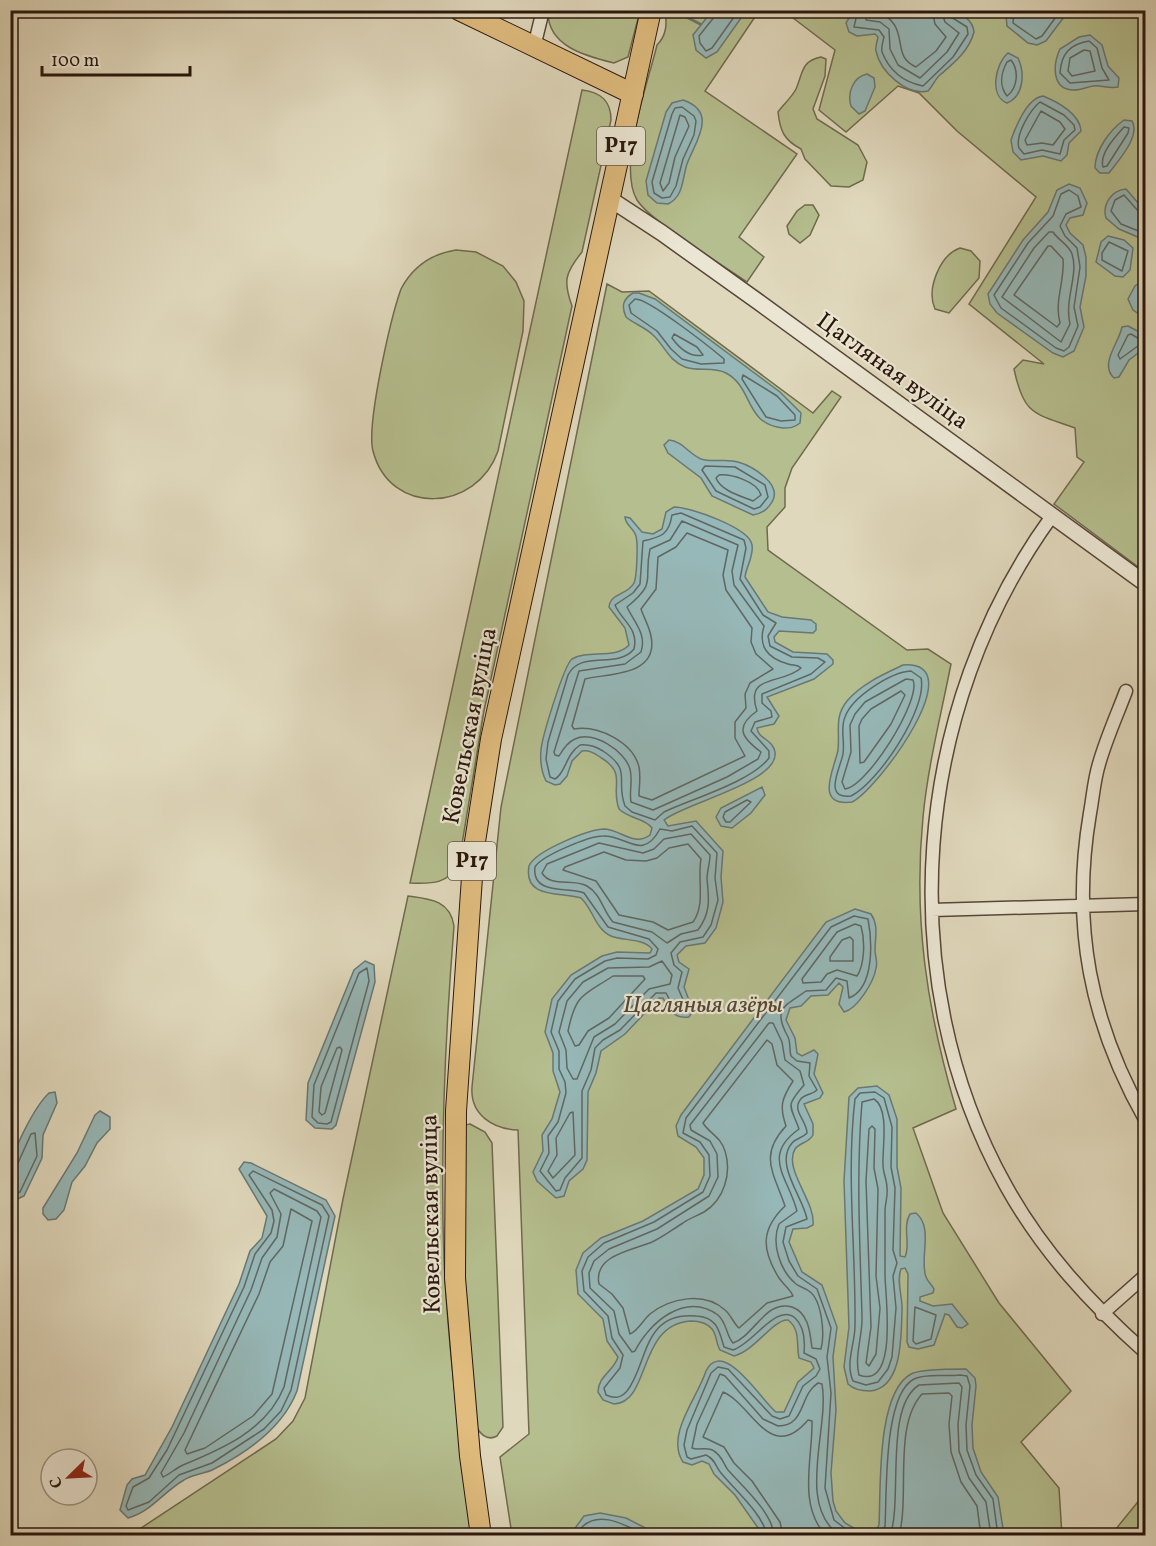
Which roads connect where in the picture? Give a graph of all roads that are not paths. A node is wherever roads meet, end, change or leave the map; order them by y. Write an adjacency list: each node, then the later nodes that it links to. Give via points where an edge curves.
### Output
1 (459, 10): 4 (main road)
2 (543, 10): 4 (street)
3 (651, 10): 5 (main road, Ковельская вуліца / Р17)
4 (534, 47): 5 (main road)
5 (633, 94): 6 (main road, Ковельская вуліца / Р17)
6 (610, 199): 7 (street, Цагляная вуліца, via 662,232); 17 (main road, Ковельская вуліца / Р17, via 491,739 474,848 463,973 454,1225 459,1333)
7 (1052, 516): 8 (street, Цагляная вуліца); 12 (street, via 1002,598 963,689 936,806)
8 (1146, 584)
9 (1126, 691): 11 (street, via 1099,765 1087,834)
10 (1146, 904): 11 (street)
11 (1081, 908): 12 (street); 13 (street, via 1098,1008 1133,1100)
12 (932, 910): 15 (street, via 934,962 950,1047 982,1137 1005,1185 1042,1242)
13 (1146, 1121)
14 (1146, 1275): 15 (street)
15 (1102, 1314): 16 (street)
16 (1146, 1353)
17 (481, 1536)

